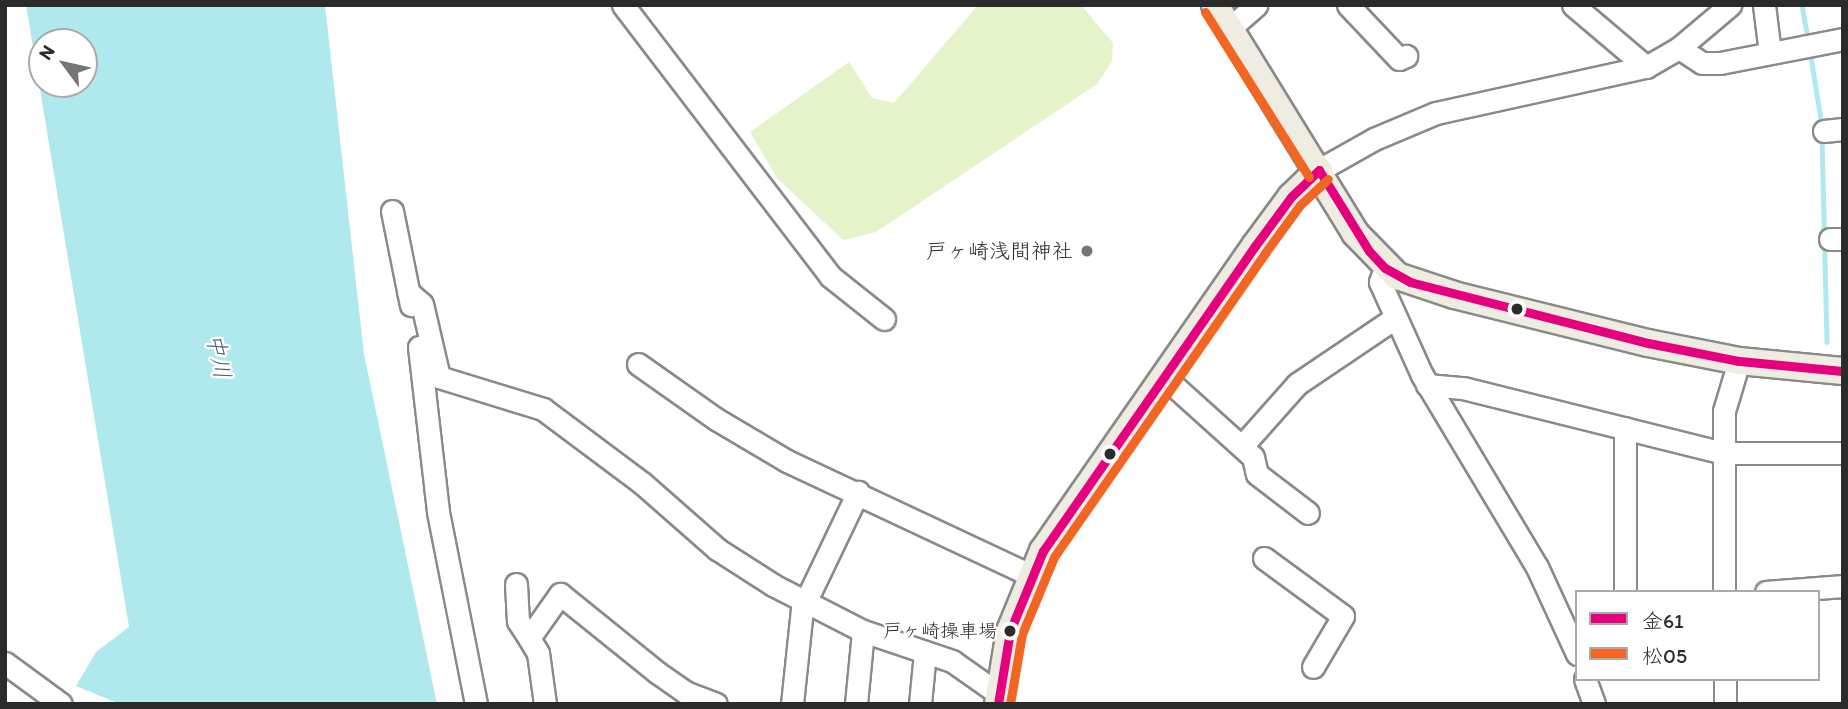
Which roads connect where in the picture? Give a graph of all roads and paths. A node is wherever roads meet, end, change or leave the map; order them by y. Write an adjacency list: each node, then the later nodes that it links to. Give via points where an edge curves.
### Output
1 (623, 5): 19 (street, via 830,276)
2 (1215, 5): 8 (main road)
3 (1256, 5): 8 (street)
4 (1348, 5): 12 (street, via 1399,59)
5 (1573, 5): 13 (street)
6 (1730, 5): 10 (street)
7 (1764, 5): 11 (street)
8 (1230, 28): 14 (main road)
9 (1843, 39): 11 (street)
10 (1679, 48): 11 (street, via 1702,63); 13 (street)
11 (1770, 53)
12 (1406, 56)
13 (1646, 67): 14 (street, via 1436,113 1374,139)
14 (1319, 170): 16 (main road, via 1355,233); 23 (main road, via 1291,197)
15 (393, 211): 17 (street)
16 (1385, 268): 18 (street, via 1380,282); 20 (main road, via 1410,282 1454,295 1648,343)
17 (408, 292): 39 (street, via 422,303 439,377 543,409 642,483 718,549); 50 (street, via 427,391 438,512)
18 (1395, 318): 24 (street); 26 (street, via 1297,384)
19 (884, 319)
20 (1739, 360): 22 (main road); 27 (street, via 1724,411)
21 (638, 364): 29 (street, via 754,442)
22 (1843, 371)
23 (1163, 376): 26 (street); 32 (main road)
24 (1427, 385): 25 (street, via 1463,388); 38 (street)
25 (1625, 428): 27 (street); 35 (street)
26 (1242, 446): 30 (street, via 1253,457 1257,474)
27 (1724, 453): 28 (street); 36 (street)
28 (1843, 453)
29 (859, 492): 32 (street); 39 (street)
30 (1307, 513)
31 (1264, 558): 45 (street, via 1343,616)
32 (1030, 575): 48 (main road, via 1010,631)
33 (516, 584): 41 (street, via 518,621)
34 (1843, 586): 37 (street)
35 (1625, 590)
36 (1724, 590)
37 (1792, 590)
38 (1566, 603): 42 (street)
39 (804, 604): 40 (street); 53 (street)
40 (863, 631): 43 (street); 54 (street)
41 (529, 638): 51 (street, via 538,653); 52 (street, via 560,594 657,673 685,692)
42 (1575, 645)
43 (925, 652): 48 (street, via 952,661); 55 (street)
44 (5, 663): 49 (street)
45 (1313, 667)
46 (1586, 681): 56 (street)
47 (1725, 681): 57 (street)
48 (999, 699)
49 (57, 703)
50 (476, 704)
51 (545, 704)
52 (716, 704)
53 (792, 704)
54 (856, 704)
55 (920, 704)
56 (1594, 704)
57 (1725, 704)

